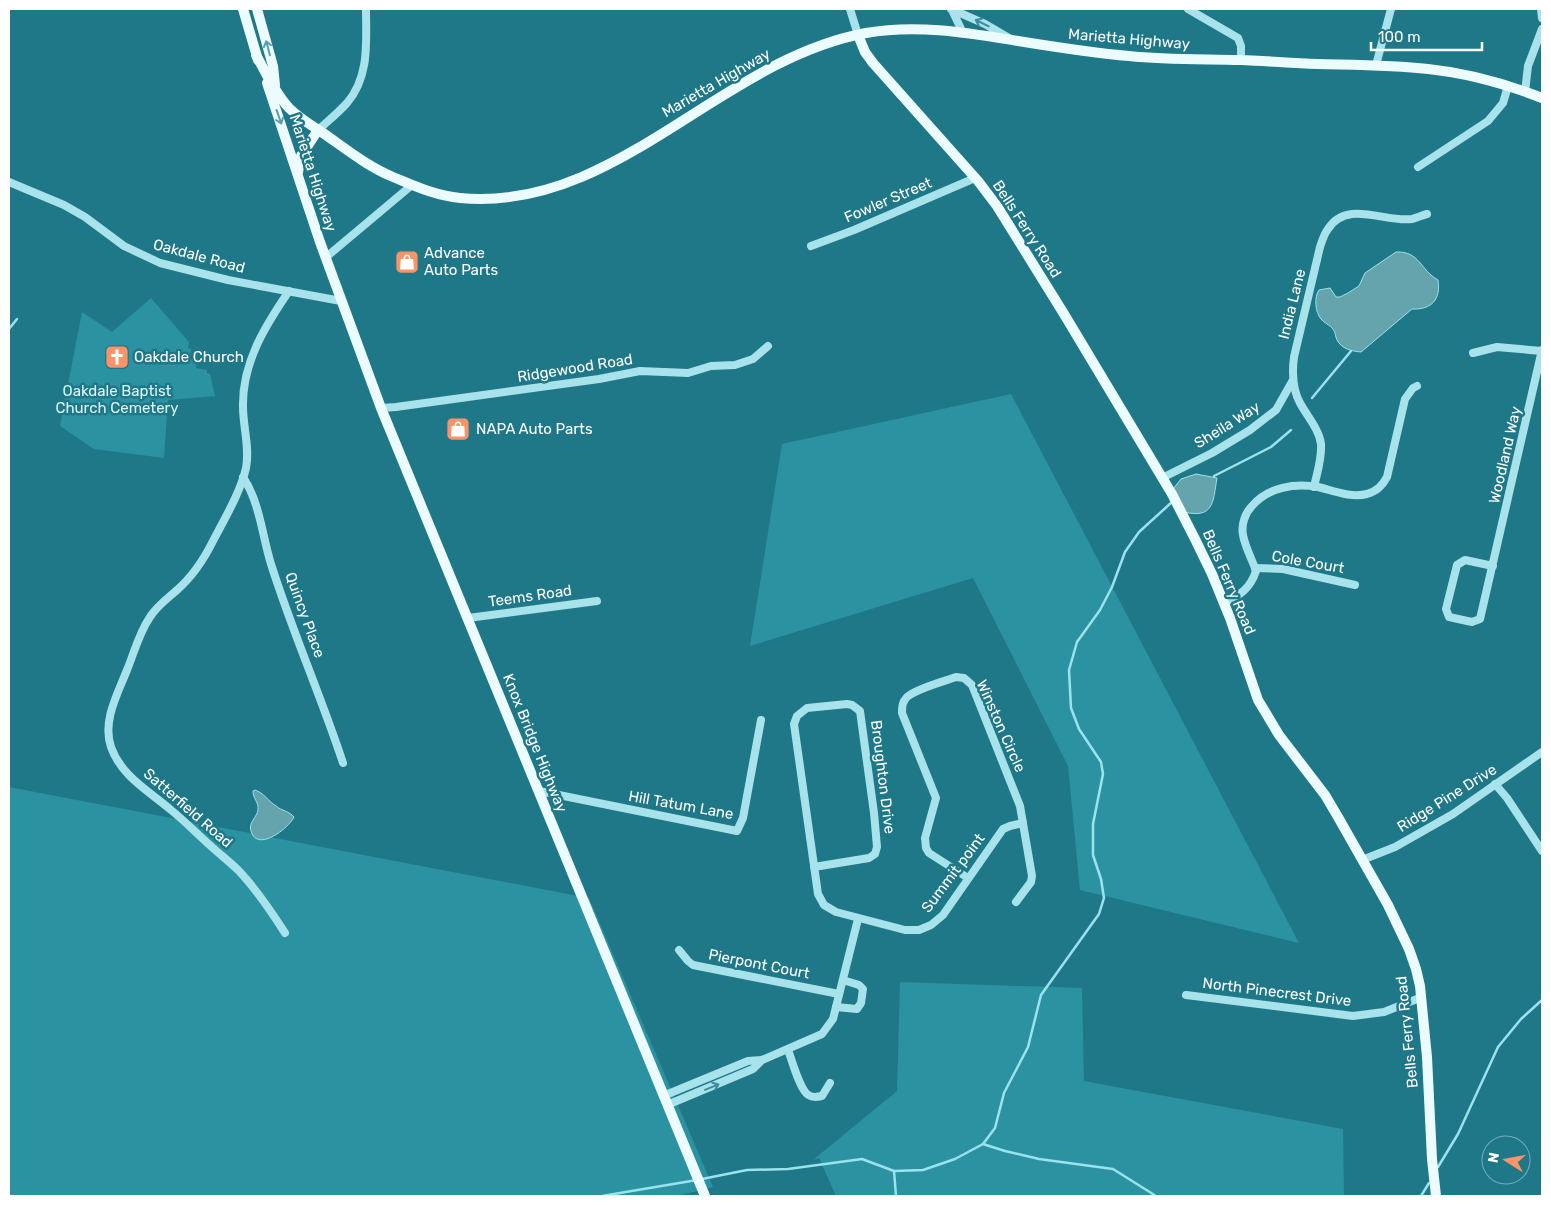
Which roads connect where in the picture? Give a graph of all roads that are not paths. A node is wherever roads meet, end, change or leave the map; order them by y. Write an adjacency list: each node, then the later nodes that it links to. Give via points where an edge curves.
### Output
1 (243, 9): 14 (main road, Marietta Highway)
2 (257, 9): 18 (main road, one-way to 2, via 273,66)
3 (366, 9): 21 (street, via 365,67 359,83 348,101)
4 (850, 9): 12 (street)
5 (950, 9): 11 (street); 13 (street, one-way to 5)
6 (1188, 9): 15 (street, via 1238,38 1242,46)
7 (1391, 9): 16 (street)
8 (1541, 9): 9 (street)
9 (1542, 18)
10 (1542, 29): 19 (street, via 1528,66)
11 (964, 33): 12 (main road, Marietta Highway, via 911,30); 13 (main road, Marietta Highway)
12 (858, 35): 24 (main road, Bells Ferry Road, via 873,63); 26 (main road, Marietta Highway, via 813,49 760,72 636,149 558,187 515,197 459,198)
13 (1012, 40): 15 (main road, Marietta Highway, via 1125,56)
14 (256, 55): 18 (main road, Marietta Highway); 23 (main road, Marietta Highway, one-way to 23)
15 (1241, 60): 16 (main road, Marietta Highway)
16 (1376, 65): 17 (main road, Marietta Highway, via 1430,69)
17 (1508, 86): 19 (main road, Marietta Highway); 22 (street, via 1502,102 1488,121)
18 (275, 88): 21 (main road, Marietta Highway, via 290,108)
19 (1525, 92): 20 (main road, Marietta Highway)
20 (1542, 98)
21 (318, 130): 23 (main road, via 301,156); 26 (main road, Marietta Highway, via 364,163)
22 (1418, 166)
23 (298, 172): 29 (main road, Marietta Highway)
24 (975, 178): 28 (street, Fowler Street); 39 (main road, Bells Ferry Road, via 997,206)
25 (9, 182): 30 (street, Oakdale Road, via 64,205 124,246 160,263)
26 (412, 185): 29 (street)
27 (1427, 214): 35 (street, India Lane, via 1412,219 1353,213 1334,221 1320,247 1294,357)
28 (811, 246)
29 (326, 258): 31 (main road, Marietta Highway)
30 (289, 291): 31 (street, Oakdale Road); 38 (street, Satterfield Road, via 266,326 246,375 243,409 247,454)
31 (341, 301): 37 (main road, Knox Bridge Highway)
32 (768, 346): 37 (street, Ridgewood Road, via 753,359 688,373 640,371)
33 (1542, 351): 34 (street, via 1497,347); 41 (street, Woodland Way)
34 (1473, 353)
35 (1293, 380): 39 (street, Sheila Way, via 1276,410 1250,430); 40 (street, India Lane, via 1299,401 1321,443 1321,459)
36 (1417, 386): 40 (street, via 1405,399 1387,477 1380,488 1360,495)
37 (381, 408): 46 (main road, Knox Bridge Highway)
38 (243, 477): 49 (street, Quincy Place, via 257,507 271,564); 59 (street, Satterfield Road, via 203,559 149,618 112,706 108,737 118,761 139,785 238,870)
39 (1162, 478): 45 (main road, Bells Ferry Road)
40 (1314, 487): 42 (street, via 1279,488 1256,501 1247,511 1243,534)
41 (1493, 566): 41 (street, Woodland Way, via 1480,619 1472,622 1450,617 1446,609 1457,565 1465,560)
42 (1255, 568): 43 (street, Cole Court, via 1283,569); 45 (street, via 1248,588)
43 (1355, 585)
44 (597, 602): 46 (street, Teems Road)
45 (1224, 602): 54 (main road, Bells Ferry Road, via 1258,700 1279,735 1329,802)
46 (468, 618): 51 (main road, Knox Bridge Highway)
47 (761, 720): 51 (street, Hill Tatum Lane, via 744,818 737,831)
48 (1542, 752): 50 (street, Ridge Pine Drive)
49 (343, 763)
50 (1495, 784): 53 (street, via 1508,798); 54 (street, Ridge Pine Drive, via 1420,833)
51 (539, 791): 68 (main road, Knox Bridge Highway)
52 (1023, 823): 56 (street, Summit point, via 1003,829); 56 (street, Winston Circle, via 1020,806 972,685 956,676 905,699 902,713 936,798 925,838 926,848); 57 (street, Winston Circle, via 1032,876)
53 (1542, 851)
54 (1362, 860): 64 (main road, Bells Ferry Road, via 1409,949)
55 (814, 867): 55 (street, Broughton Drive, via 794,724 796,716 807,708 852,705 862,717 877,847 869,858); 58 (street, Summit point, via 818,894 824,905)
56 (968, 878): 58 (street, Summit point, via 942,914 931,925 919,930 904,930)
57 (1016, 902)
58 (858, 919): 61 (street)
59 (285, 933)
60 (679, 950): 62 (street, Pierpont Court, via 693,965)
61 (843, 980): 62 (street); 65 (street, via 863,989 861,1002 857,1009)
62 (839, 994): 65 (street)
63 (1186, 995): 64 (street, North Pinecrest Drive, via 1353,1016 1384,1012)
64 (1422, 998): 70 (main road, Bells Ferry Road)
65 (836, 1007): 66 (street, via 833,1019 822,1034)
66 (788, 1050): 67 (street, via 807,1094 822,1096); 68 (street, via 762,1060 747,1072)
67 (830, 1083)
68 (665, 1101): 69 (main road, Knox Bridge Highway)
69 (705, 1196)
70 (1436, 1196)

